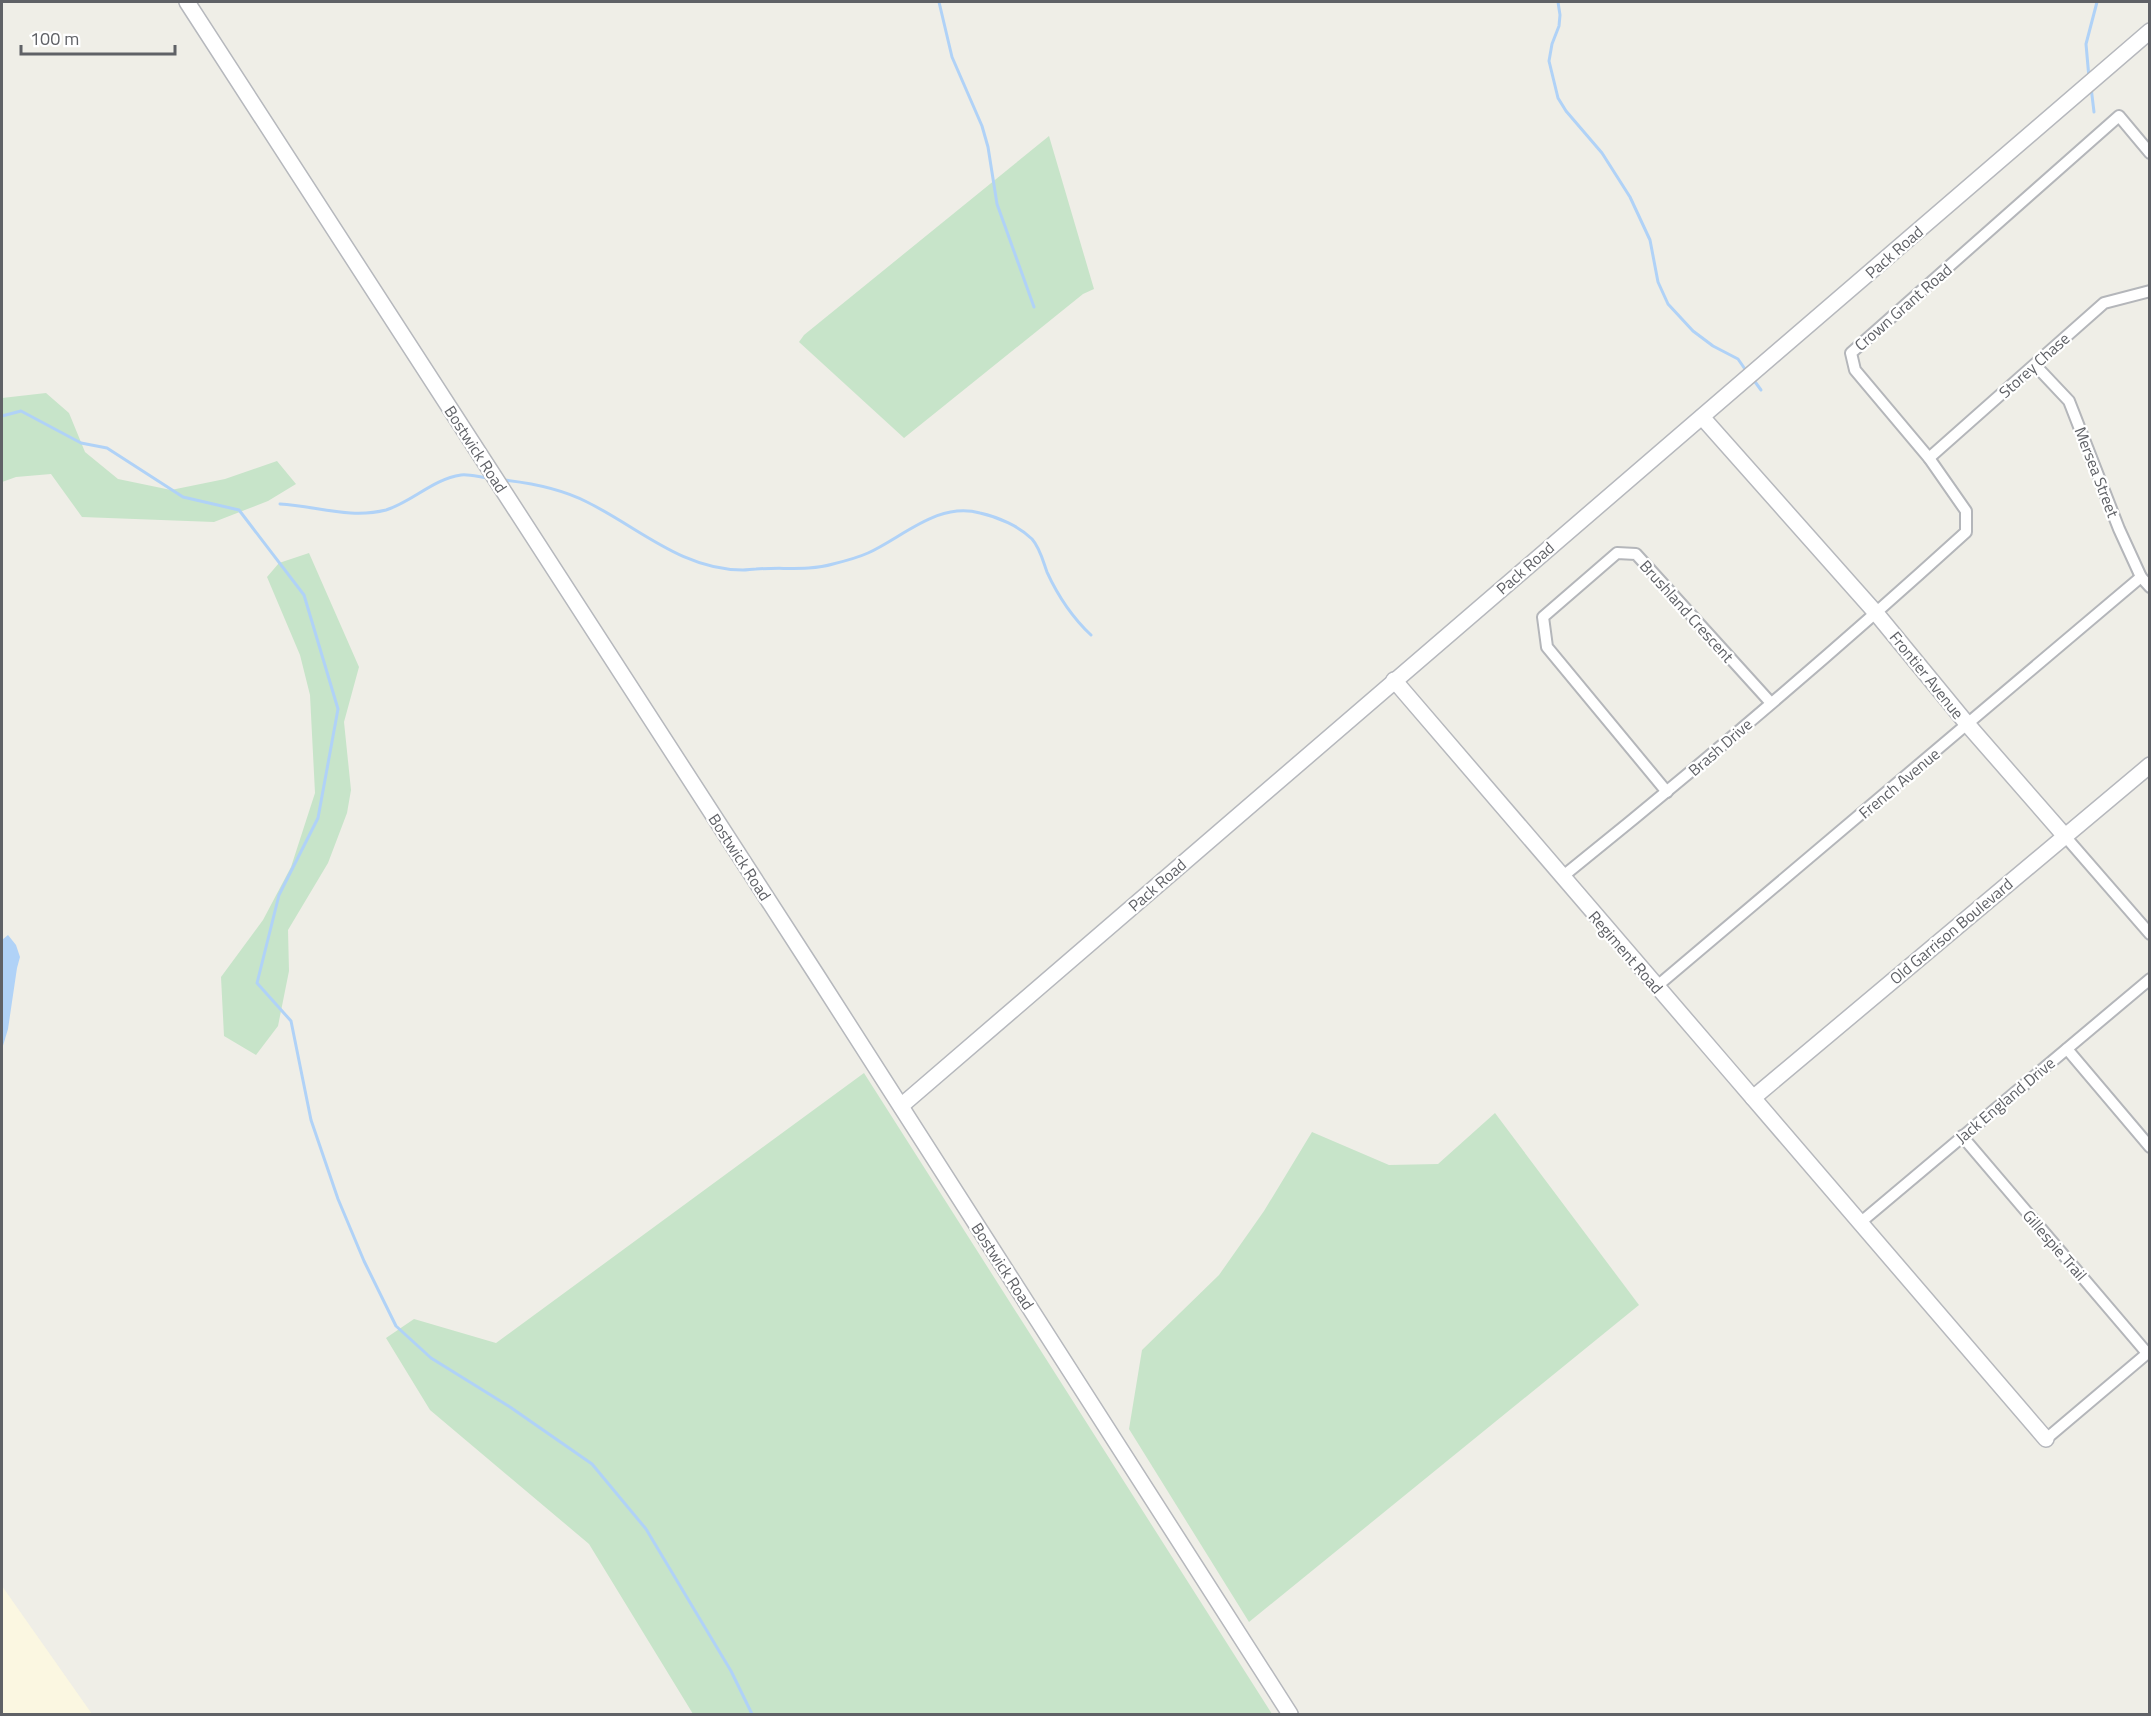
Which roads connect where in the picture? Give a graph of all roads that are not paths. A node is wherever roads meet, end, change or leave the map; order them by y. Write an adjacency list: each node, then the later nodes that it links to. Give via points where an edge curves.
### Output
1 (187, 2): 23 (street, Bostwick Road)
2 (2150, 32): 6 (street, Pack Road)
3 (2150, 153): 7 (street, Crown Grant Road, via 2119,116 1851,353 1855,370)
4 (2150, 291): 5 (street, Storey Chase, via 2104,303)
5 (2035, 365): 7 (street, Storey Chase); 8 (street, Mersea Street, via 2069,401)
6 (1702, 417): 10 (street, Frontier Avenue); 11 (street, Pack Road)
7 (1929, 458): 10 (street, Crown Grant Road, via 1966,511 1966,532)
8 (2141, 577): 9 (street, Mersea Street); 13 (street, French Avenue)
9 (2150, 587)
10 (1876, 613): 12 (street, Brash Drive); 13 (street, Frontier Avenue)
11 (1394, 680): 17 (street, Regiment Road); 23 (street, Pack Road)
12 (1771, 704): 15 (street, Brash Drive); 15 (street, Brushland Crescent, via 1636,554 1617,553 1543,617 1547,647)
13 (1968, 725): 16 (street, Frontier Avenue); 20 (street, French Avenue)
14 (2150, 765): 16 (street, Old Garrison Boulevard)
15 (1667, 792): 17 (street, Brash Drive)
16 (2064, 835): 18 (street, Frontier Avenue); 22 (street, Old Garrison Boulevard)
17 (1562, 877): 20 (street, Regiment Road)
18 (2150, 934)
19 (2150, 979): 21 (street, Jack England Drive)
20 (1656, 987): 22 (street, Regiment Road)
21 (2067, 1049): 24 (street, Jack England Drive); 25 (street)
22 (1753, 1098): 26 (street, Regiment Road)
23 (901, 1106): 29 (street, Bostwick Road)
24 (1962, 1136): 26 (street, Jack England Drive); 27 (street, Gillespie Trail)
25 (2150, 1147)
26 (1861, 1222): 28 (street, Regiment Road)
27 (2148, 1352): 28 (street)
28 (2046, 1439)
29 (1290, 1714)

